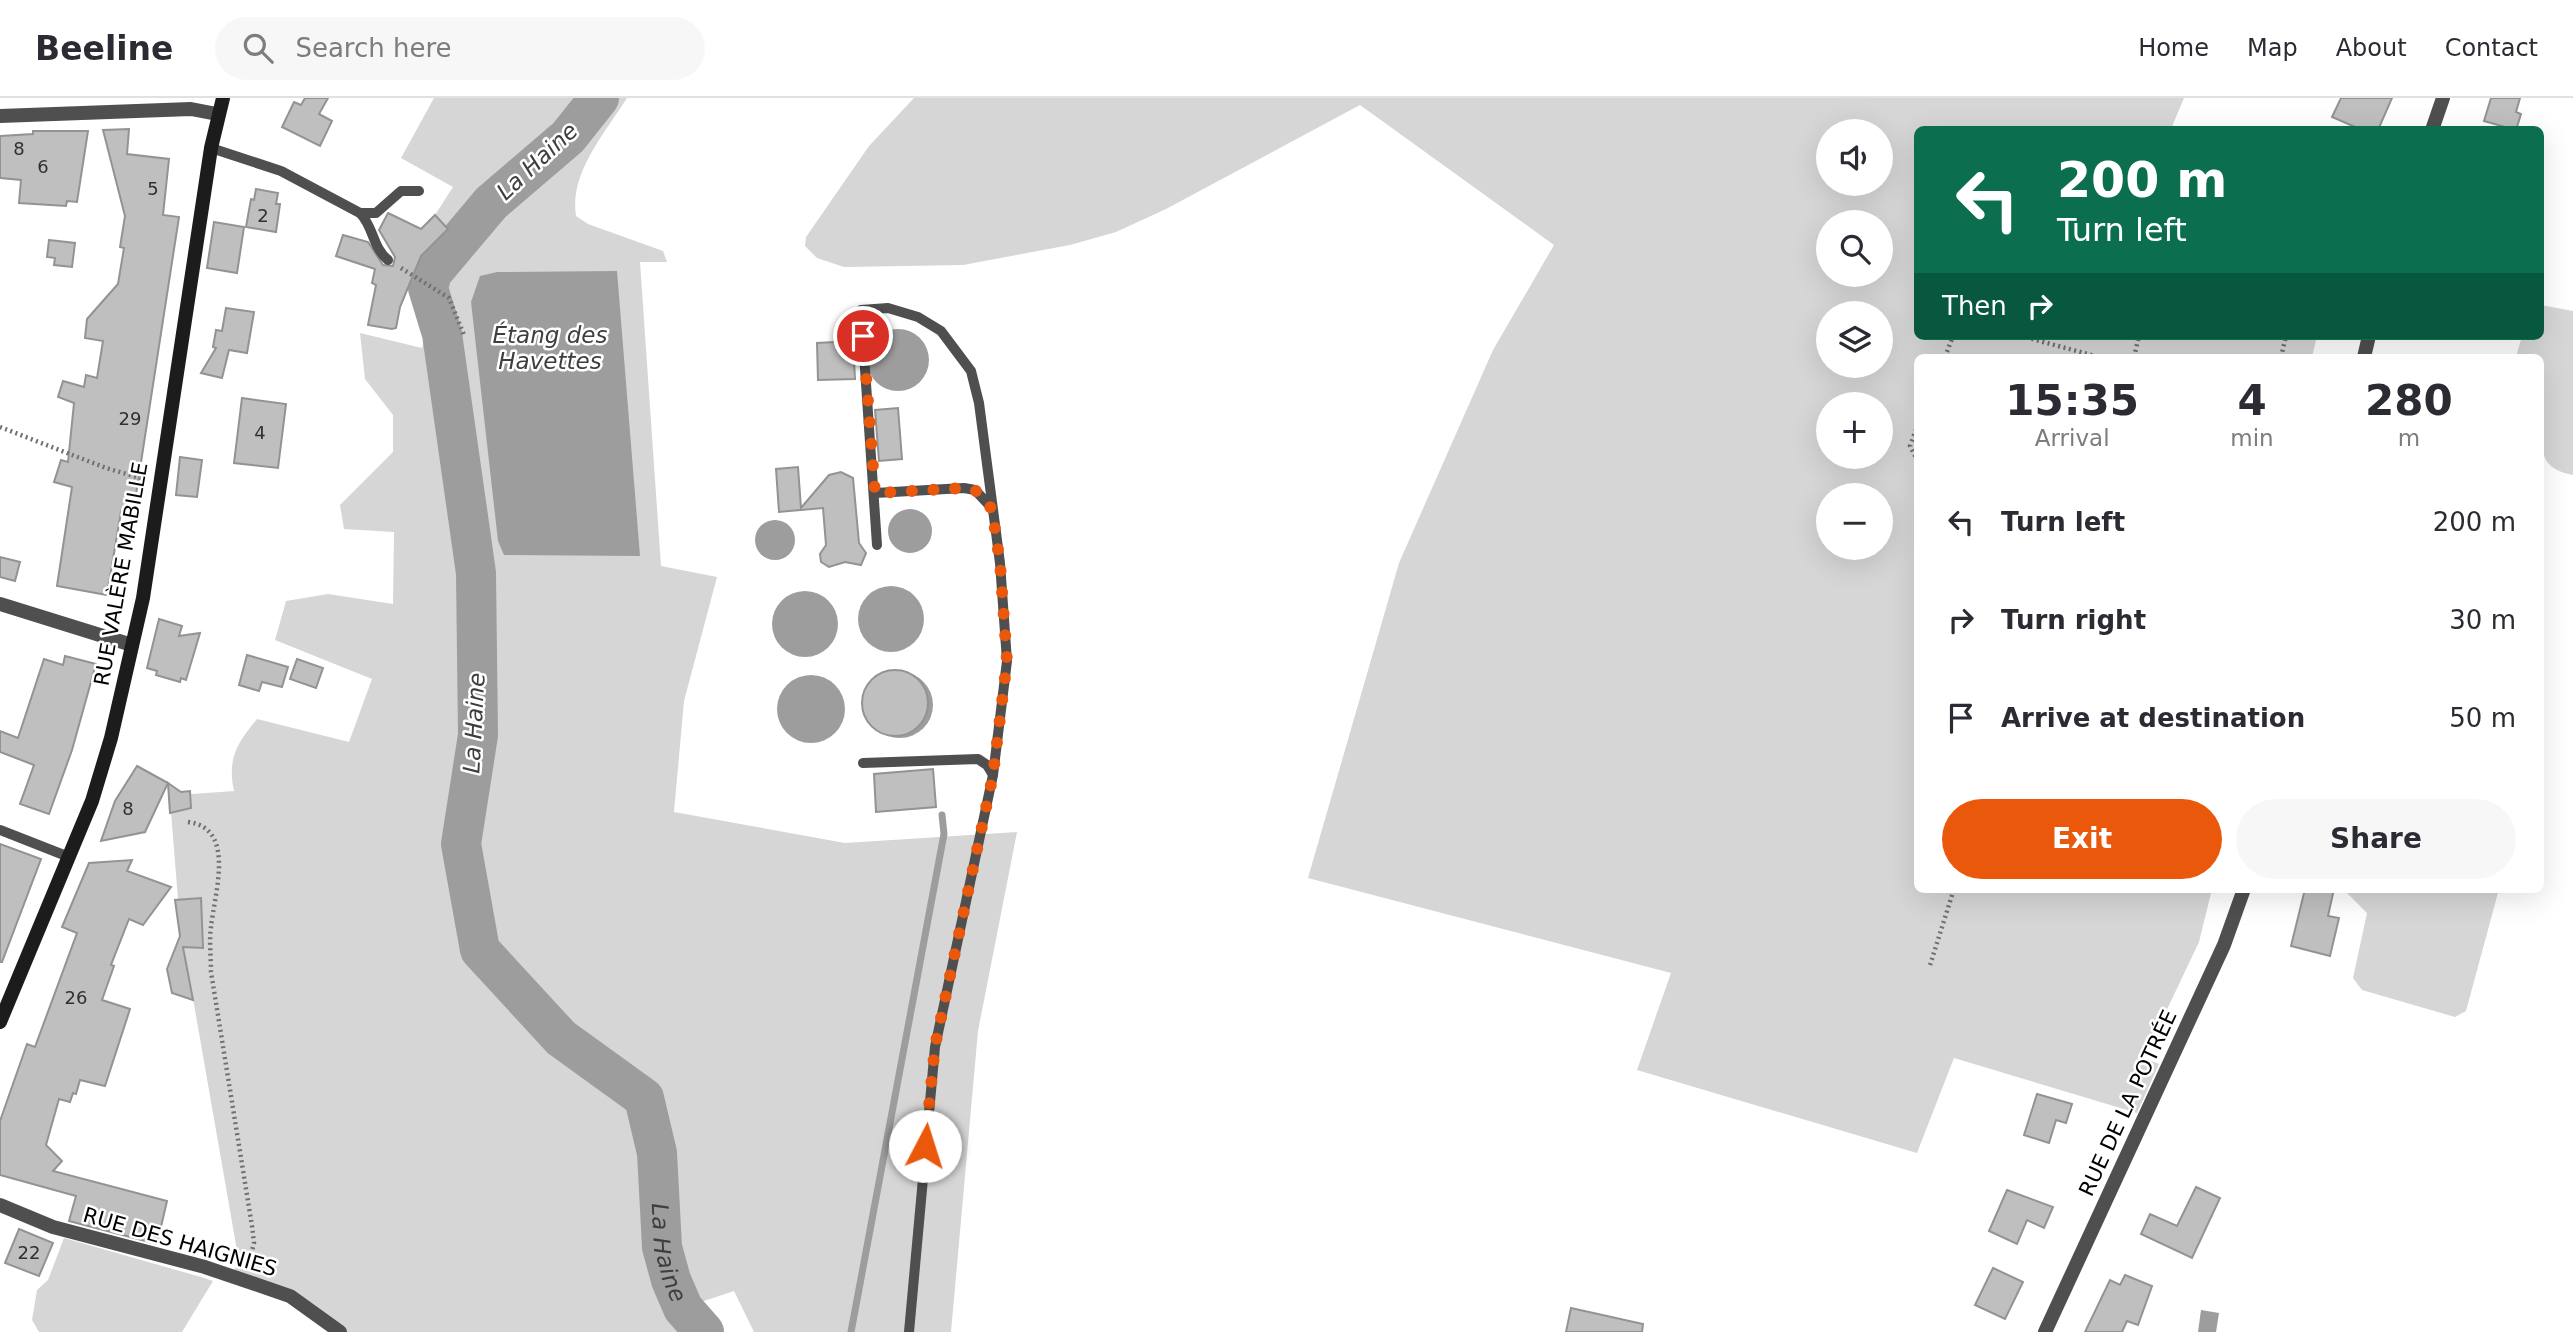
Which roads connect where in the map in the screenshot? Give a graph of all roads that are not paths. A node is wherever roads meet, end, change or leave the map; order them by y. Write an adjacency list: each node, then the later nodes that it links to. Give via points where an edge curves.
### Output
1 (223, 98): 3 (street, RUE VALÈRE MABILLE)
2 (2444, 98): 5 (street)
3 (217, 114): 4 (street, via 191,109); 6 (street, RUE VALÈRE MABILLE)
4 (0, 117)
5 (2434, 126)
6 (211, 148): 8 (lane, via 282,171); 14 (street, RUE VALÈRE MABILLE)
7 (419, 191): 8 (lane, via 401,191 376,214)
8 (360, 213): 9 (lane, via 379,253)
9 (388, 260)
10 (875, 493): 11 (lane, via 964,488 975,490); 11 (lane, via 861,310 888,308 942,331 971,370); 12 (lane)
11 (992, 509): 16 (lane, via 1007,661)
12 (877, 545)
13 (0, 604): 14 (street)
14 (132, 645): 18 (street, RUE VALÈRE MABILLE, via 108,751)
15 (863, 763): 16 (lane, via 978,758)
16 (993, 775): 23 (lane, via 935,1046)
17 (0, 830): 18 (lane)
18 (69, 857): 20 (street, RUE VALÈRE MABILLE)
19 (2243, 893): 24 (street, RUE DE LA POTRÉE, via 2224,945)
20 (0, 1022)
21 (0, 1205): 22 (street, RUE DES HAIGNIES, via 53,1227 290,1296)
22 (340, 1332)
23 (909, 1332)
24 (2045, 1332)

